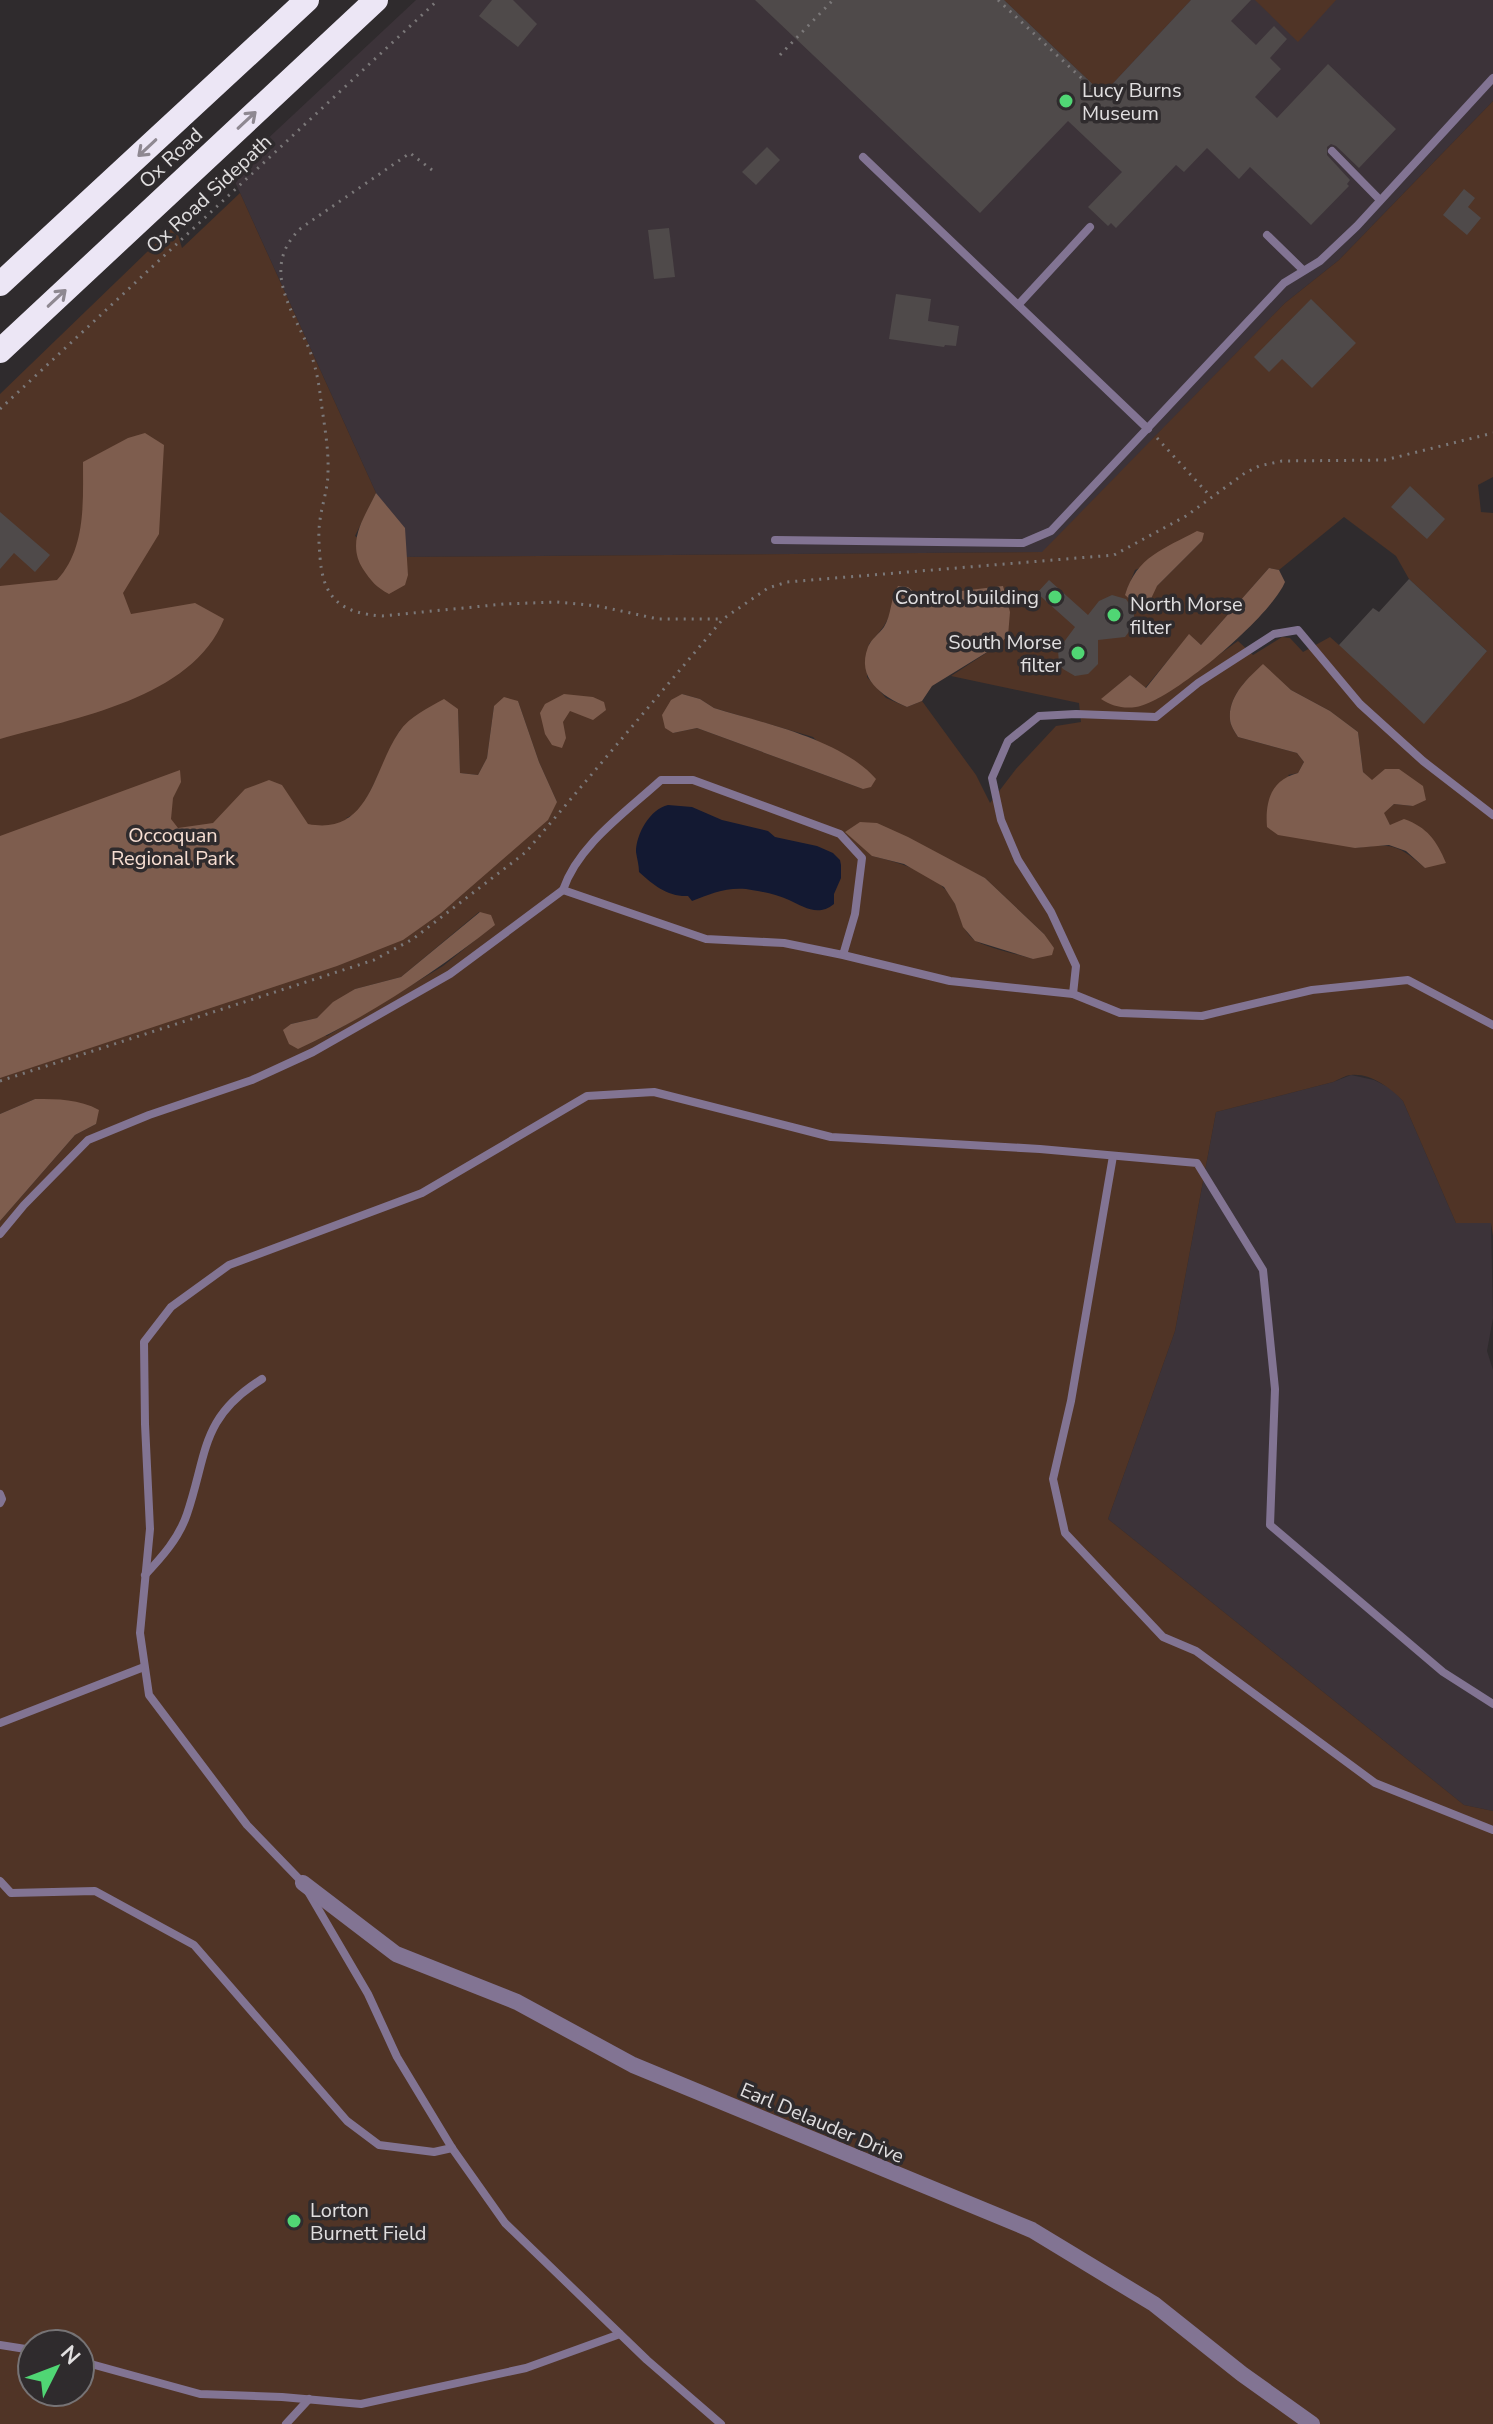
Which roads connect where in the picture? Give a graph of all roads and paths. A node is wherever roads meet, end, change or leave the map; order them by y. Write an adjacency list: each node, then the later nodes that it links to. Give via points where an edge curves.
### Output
1 (307, 0): 16 (highway, Ox Road, one-way to 16)
2 (376, 0): 18 (highway, Ox Road, one-way to 2)
3 (438, 0): 19 (path, Ox Road Sidepath)
4 (833, 0): 6 (path)
5 (998, 0): 8 (path)
6 (780, 55)
7 (1493, 78): 12 (lane)
8 (1092, 88)
9 (1332, 151): 12 (lane)
10 (863, 157): 17 (lane)
11 (432, 170): 24 (path, via 410,153 301,228 283,252 283,291 316,368 326,437 328,472 318,537 327,590 345,608 364,615 557,602 658,619)
12 (1380, 200): 15 (lane, via 1320,261)
13 (1090, 227): 17 (lane)
14 (1267, 235): 15 (lane)
15 (1303, 270): 20 (lane, via 1284,283)
16 (0, 284)
17 (1019, 304): 20 (lane)
18 (0, 351)
19 (0, 409)
20 (1148, 429): 22 (path); 23 (lane, via 1051,531 1023,543)
21 (1493, 433): 22 (path, via 1385,460 1259,466)
22 (1211, 497): 24 (path, via 1114,555 787,582 768,588)
23 (775, 540)
24 (723, 619): 30 (path, via 526,852 413,939 374,960)
25 (1493, 815): 28 (lane, via 1360,704 1298,630 1274,634 1156,717 1039,716 1008,741 992,778 1001,820 1018,860 1076,966)
26 (563, 890): 27 (lane, via 706,939 784,943); 27 (lane, via 570,869 661,780 693,780 840,834 862,858); 32 (lane, via 450,974 313,1052 88,1140)
27 (843, 955): 28 (lane, via 950,981)
28 (1073, 994): 29 (lane, via 1120,1013 1202,1016 1312,990 1408,980)
29 (1493, 1025)
30 (0, 1081)
31 (1113, 1156): 36 (lane, via 831,1137 654,1092 587,1096 422,1193 229,1265 171,1307 144,1342 150,1529); 38 (lane, via 1197,1163 1263,1270 1275,1389 1270,1525 1443,1672); 40 (lane, via 1053,1479 1065,1533 1163,1637 1196,1651 1375,1783)
32 (0, 1234)
33 (262, 1379): 36 (lane, via 239,1393 219,1418 187,1516)
34 (0, 1494): 35 (lane)
35 (0, 1503)
36 (145, 1575): 37 (lane, via 140,1633)
37 (144, 1667): 39 (lane); 42 (lane, via 149,1695 247,1825)
38 (1493, 1704)
39 (0, 1723)
40 (1493, 1830)
41 (0, 1881): 43 (lane, via 11,1893 95,1891 194,1945 347,2121 379,2145 434,2152)
42 (303, 1883): 43 (lane); 49 (street, Earl Delauder Drive, via 396,1954 517,2002 633,2065 1032,2230 1154,2304)
43 (452, 2148): 44 (lane, via 505,2223)
44 (620, 2334): 46 (lane, via 526,2368 361,2404); 48 (lane)
45 (96, 2365): 46 (lane, via 200,2394)
46 (309, 2399): 47 (lane)
47 (286, 2424)
48 (721, 2424)
49 (1312, 2424)

